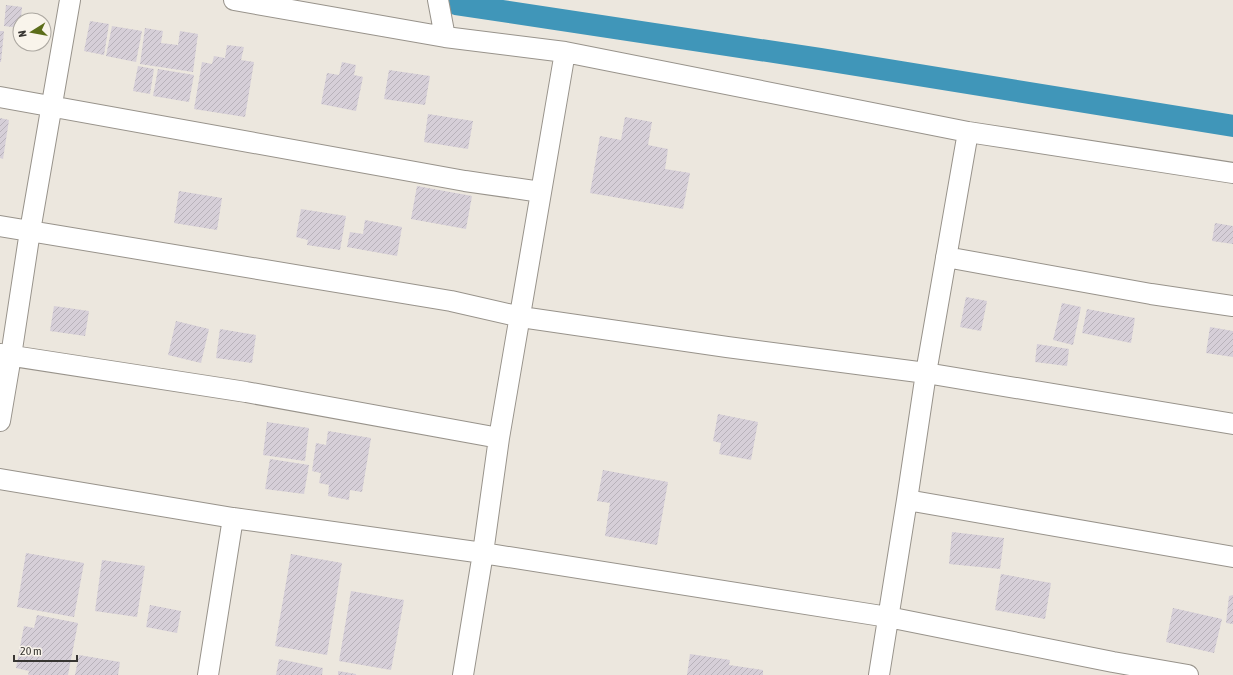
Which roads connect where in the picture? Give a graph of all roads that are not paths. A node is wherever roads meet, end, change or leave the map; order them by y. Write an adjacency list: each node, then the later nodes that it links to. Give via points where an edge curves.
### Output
1 (70, 0): 7 (street)
2 (234, 0): 4 (street)
3 (438, 0): 4 (street)
4 (445, 36): 5 (street)
5 (565, 52): 8 (street); 10 (street)
6 (0, 97): 7 (street)
7 (52, 107): 10 (street, via 465,181); 12 (street)
8 (968, 132): 9 (street); 13 (street)
9 (1233, 173)
10 (542, 192): 15 (street)
11 (0, 226): 12 (street)
12 (30, 231): 15 (street, via 451,301); 16 (street)
13 (946, 257): 14 (street); 17 (street)
14 (1233, 306)
15 (520, 317): 17 (street); 20 (street)
16 (6, 355): 18 (street); 20 (street, via 246,392)
17 (926, 373): 19 (street); 22 (street)
18 (0, 421)
19 (1233, 424)
20 (499, 438): 24 (street)
21 (0, 479): 23 (street)
22 (907, 500): 25 (street); 26 (street)
23 (233, 518): 24 (street); 27 (street)
24 (483, 554): 26 (street); 28 (street)
25 (1233, 558)
26 (888, 617): 29 (street); 30 (street)
27 (208, 675)
28 (463, 675)
29 (879, 675)
30 (1188, 675)

